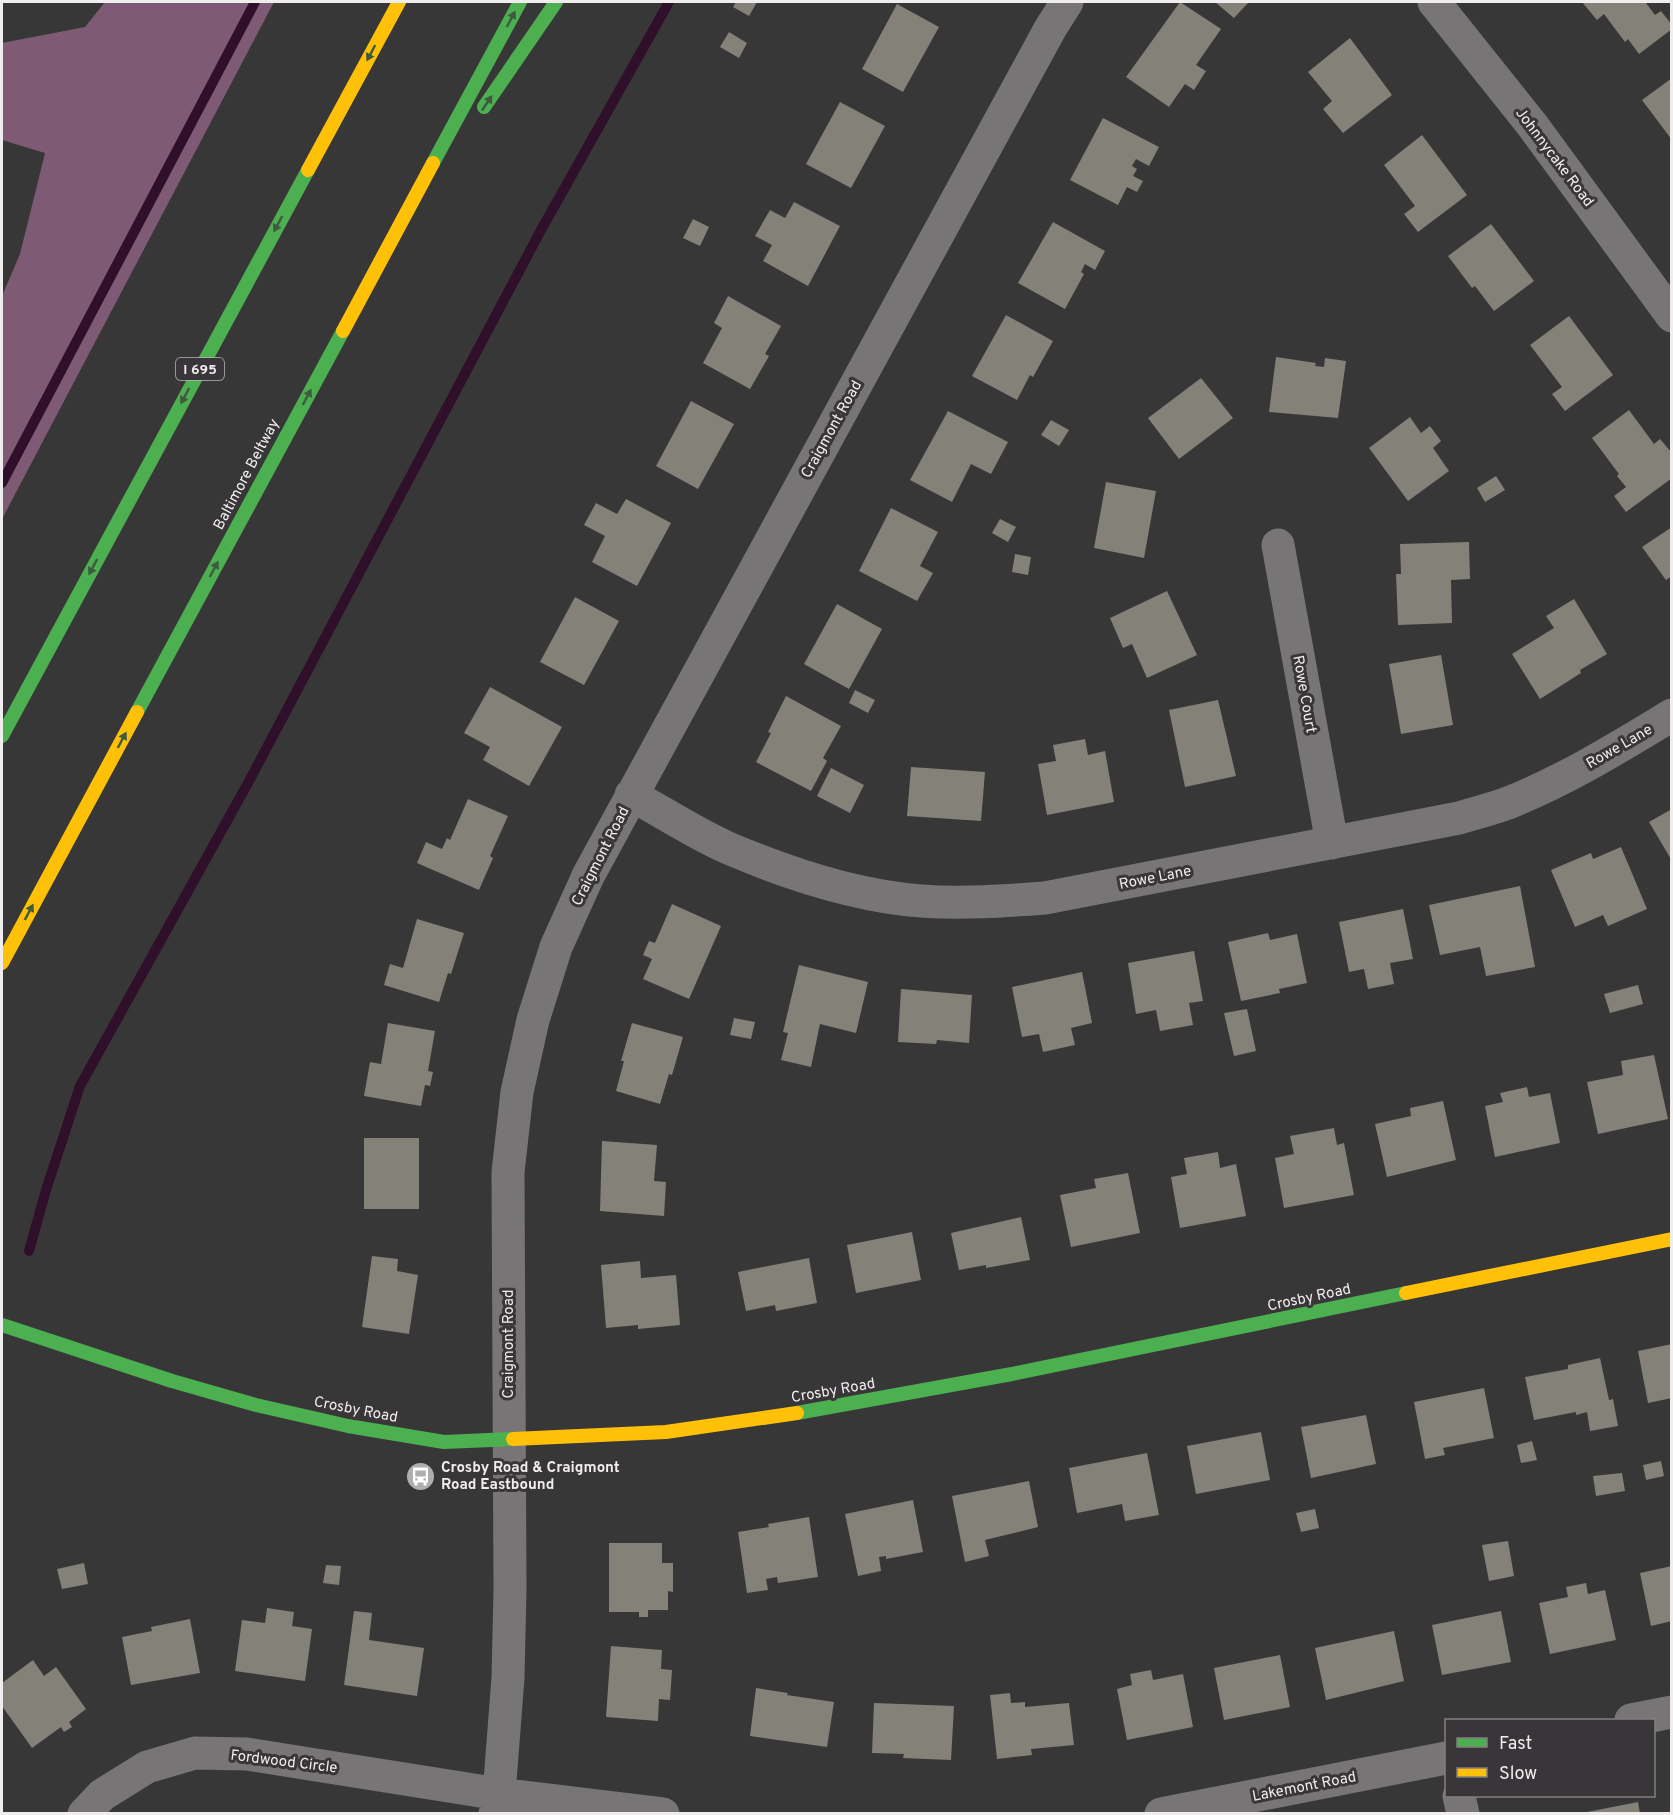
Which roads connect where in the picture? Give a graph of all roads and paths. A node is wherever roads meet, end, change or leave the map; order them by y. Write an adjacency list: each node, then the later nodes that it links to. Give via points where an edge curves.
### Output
1 (399, 2): 12 (main road, I 695, one-way to 12)
2 (520, 2): 8 (main road, Baltimore Beltway, one-way to 2)
3 (556, 2): 6 (main road, one-way to 3)
4 (1067, 2): 13 (street, Craigmont Road)
5 (1434, 2): 9 (street, Johnnycake Road, via 1533,126)
6 (476, 118)
7 (456, 148): 8 (main road)
8 (383, 255): 15 (main road, Baltimore Beltway, one-way to 8)
9 (1671, 316)
10 (1278, 545): 14 (street, Rowe Court)
11 (1671, 715): 14 (street, Rowe Lane, via 1555,782 1507,803 1459,818)
12 (2, 736)
13 (631, 795): 14 (street, Rowe Lane, via 726,847 787,871 850,890 920,901 1045,898); 18 (street, Craigmont Road, via 556,947 533,1020 517,1092 508,1172)
14 (1332, 843)
15 (2, 963)
16 (1671, 1239): 18 (main road, Crosby Road, via 1035,1370 819,1410 666,1432)
17 (2, 1325): 18 (main road, Crosby Road, via 172,1382 267,1408 444,1442)
18 (508, 1440): 23 (street, Craigmont Road, via 508,1678)
19 (1671, 1712): 20 (street)
20 (1636, 1719)
21 (1445, 1758): 26 (street, Lakemont Road)
22 (1459, 1797): 27 (street)
23 (497, 1804): 24 (street, Fordwood Circle, via 247,1754 195,1753 147,1767 102,1796); 25 (street)
24 (84, 1814)
25 (663, 1814)
26 (1161, 1814)
27 (1463, 1814)

